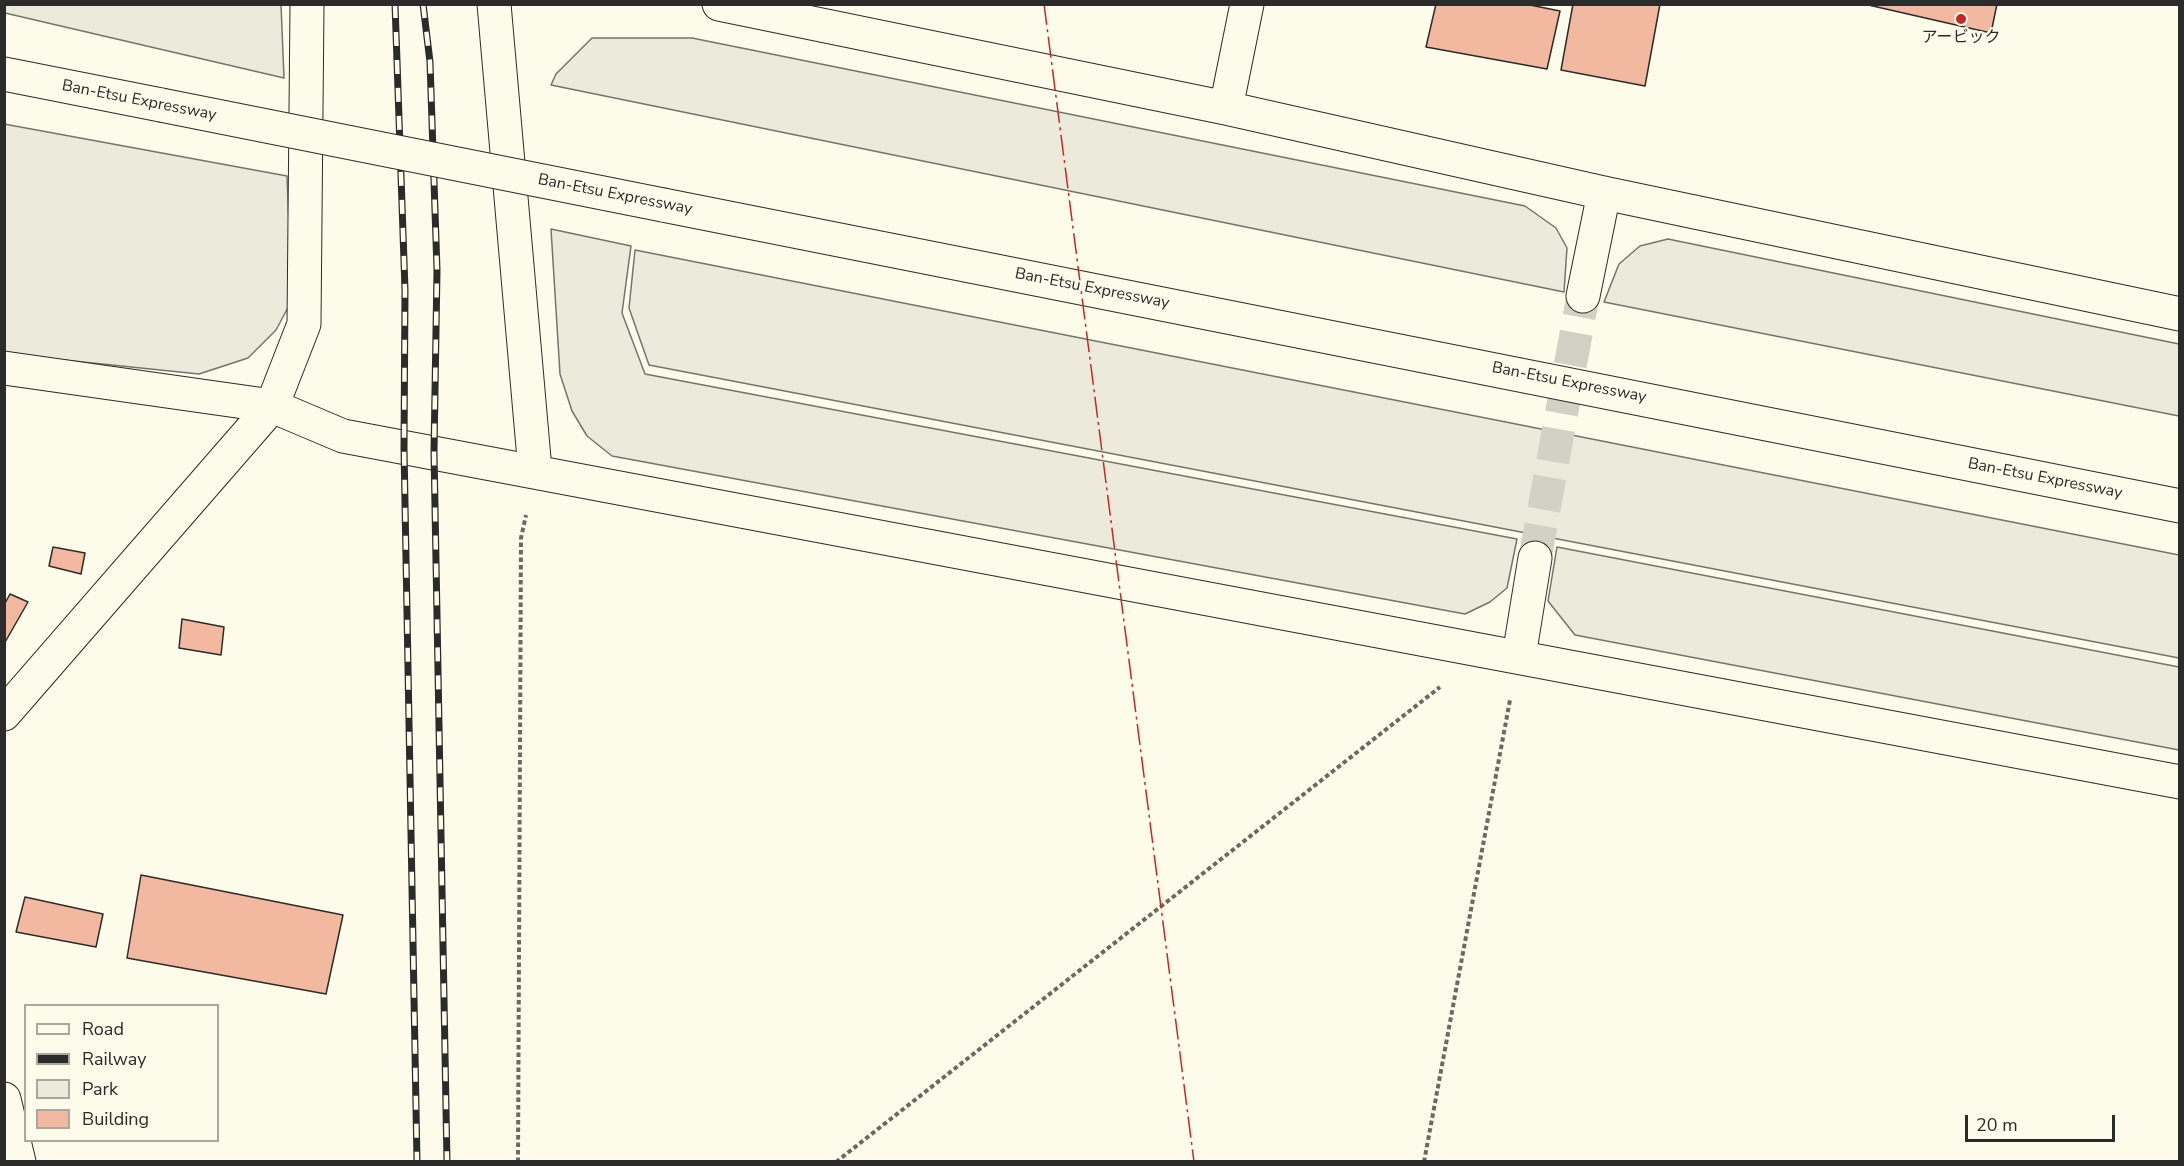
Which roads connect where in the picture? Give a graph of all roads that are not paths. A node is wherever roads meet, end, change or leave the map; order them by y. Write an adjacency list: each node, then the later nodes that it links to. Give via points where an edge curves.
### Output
1 (307, 4): 11 (main road, via 304,324)
2 (494, 4): 12 (main road)
3 (719, 4): 6 (main road)
4 (1247, 4): 6 (main road)
5 (4, 74): 13 (main road, Ban-Etsu Expressway, bridge)
6 (1226, 108): 7 (main road)
7 (1604, 192): 8 (main road); 9 (main road)
8 (1583, 296)
9 (2180, 314)
10 (4, 368): 11 (main road)
11 (272, 406): 12 (main road, via 343,436); 16 (main road)
12 (535, 470): 15 (main road)
13 (2180, 506)
14 (1535, 558): 15 (main road)
15 (1519, 656): 17 (main road)
16 (4, 714)
17 (2180, 782)
18 (4, 1099): 19 (main road)
19 (20, 1161)

